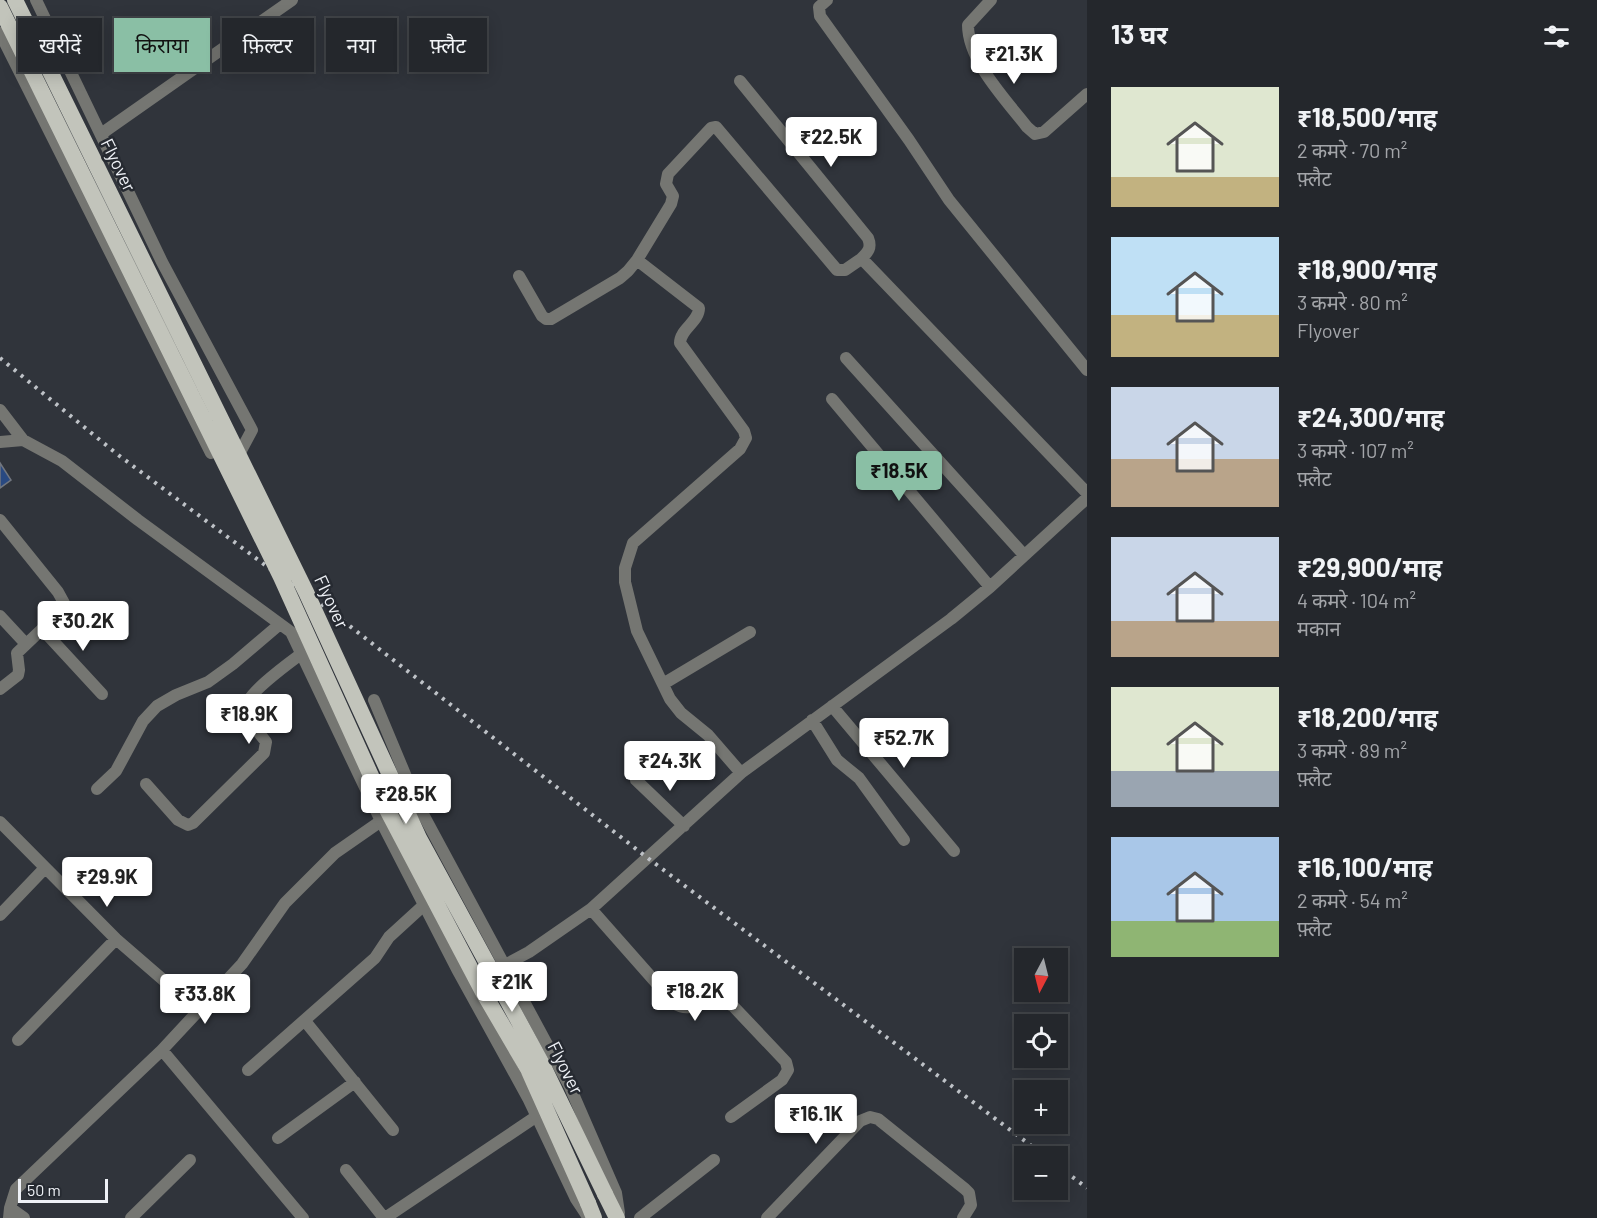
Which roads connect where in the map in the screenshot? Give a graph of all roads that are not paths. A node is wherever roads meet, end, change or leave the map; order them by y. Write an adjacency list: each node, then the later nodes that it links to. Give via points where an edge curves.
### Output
1 (15, 0): 71 (highway, Flyover, bridge, via 306,592 419,838 542,1064)
2 (36, 0): 10 (street)
3 (292, 0): 10 (street)
4 (826, 0): 15 (street, via 819,7 820,16 949,201)
5 (991, 0): 9 (street, via 968,25 968,34 985,72 1027,128 1035,134 1044,132)
6 (0, 7): 66 (highway, Flyover, bridge, via 281,577 382,800 528,1069)
7 (0, 33): 10 (street, via 225,481 252,430 162,262)
8 (740, 81): 12 (street, via 868,238 870,247)
9 (1087, 94)
10 (101, 134)
11 (637, 260): 12 (street, via 671,204 668,174 716,127 837,270 845,270); 13 (street, via 620,278 551,319 542,316); 30 (street, via 699,308 680,343 746,435 740,449 642,533 628,555 625,582 629,603)
12 (861, 260): 20 (street)
13 (519, 276)
14 (846, 358): 22 (street)
15 (1087, 370)
16 (832, 399): 23 (street)
17 (0, 410): 18 (street)
18 (22, 440): 19 (street); 25 (street, via 62,461)
19 (0, 442)
20 (1086, 501): 22 (street)
21 (0, 520): 26 (street, via 63,599 60,612)
22 (1024, 555): 23 (street)
23 (990, 586): 34 (street)
24 (0, 616): 28 (street)
25 (280, 624): 29 (street, via 291,632); 39 (street, via 208,682 157,706 143,721 116,771)
26 (42, 629): 28 (street); 32 (street)
27 (750, 632): 30 (street)
28 (26, 644): 31 (street, via 16,656 18,675)
29 (301, 654): 38 (street, via 246,704 245,713 266,742 264,753 193,823 178,820); 41 (street)
30 (663, 684): 36 (street, via 675,707 708,735)
31 (0, 690)
32 (102, 694)
33 (374, 700): 40 (street)
34 (832, 706): 35 (street); 45 (street)
35 (812, 720): 36 (street); 44 (street, via 837,760 859,778)
36 (741, 773): 43 (street)
37 (636, 780): 43 (street)
38 (146, 784)
39 (97, 789)
40 (417, 803): 41 (street); 51 (street)
41 (381, 821): 47 (street); 52 (street, via 335,853 285,903 242,964)
42 (0, 822): 46 (street)
43 (684, 826): 48 (street)
44 (904, 840)
45 (954, 851)
46 (45, 868): 49 (street); 50 (street)
47 (424, 905): 53 (street, via 389,937 375,958); 58 (street)
48 (591, 909): 51 (street); 59 (street, via 674,1003 688,1008 720,1000 733,1006 786,1062 788,1070 782,1080)
49 (0, 915)
50 (116, 939): 52 (street); 54 (street)
51 (503, 966): 71 (street, via 570,1088 616,1193)
52 (198, 1010): 55 (street)
53 (305, 1021): 56 (street); 57 (street)
54 (18, 1040)
55 (162, 1050): 65 (street, via 16,1189); 69 (street)
56 (248, 1070)
57 (355, 1082): 60 (street); 61 (street)
58 (537, 1116): 66 (street, via 576,1199); 70 (street)
59 (731, 1117)
60 (393, 1130)
61 (278, 1138)
62 (190, 1160): 68 (street)
63 (714, 1160): 72 (street)
64 (345, 1170): 70 (street)
65 (10, 1213): 67 (street)
66 (590, 1213)
67 (24, 1218)
68 (131, 1218)
69 (303, 1218)
70 (384, 1218)
71 (619, 1218)
72 (640, 1218)
73 (767, 1218): 74 (street, via 860,1121 870,1117 878,1119 969,1193 971,1205)
74 (963, 1218)

